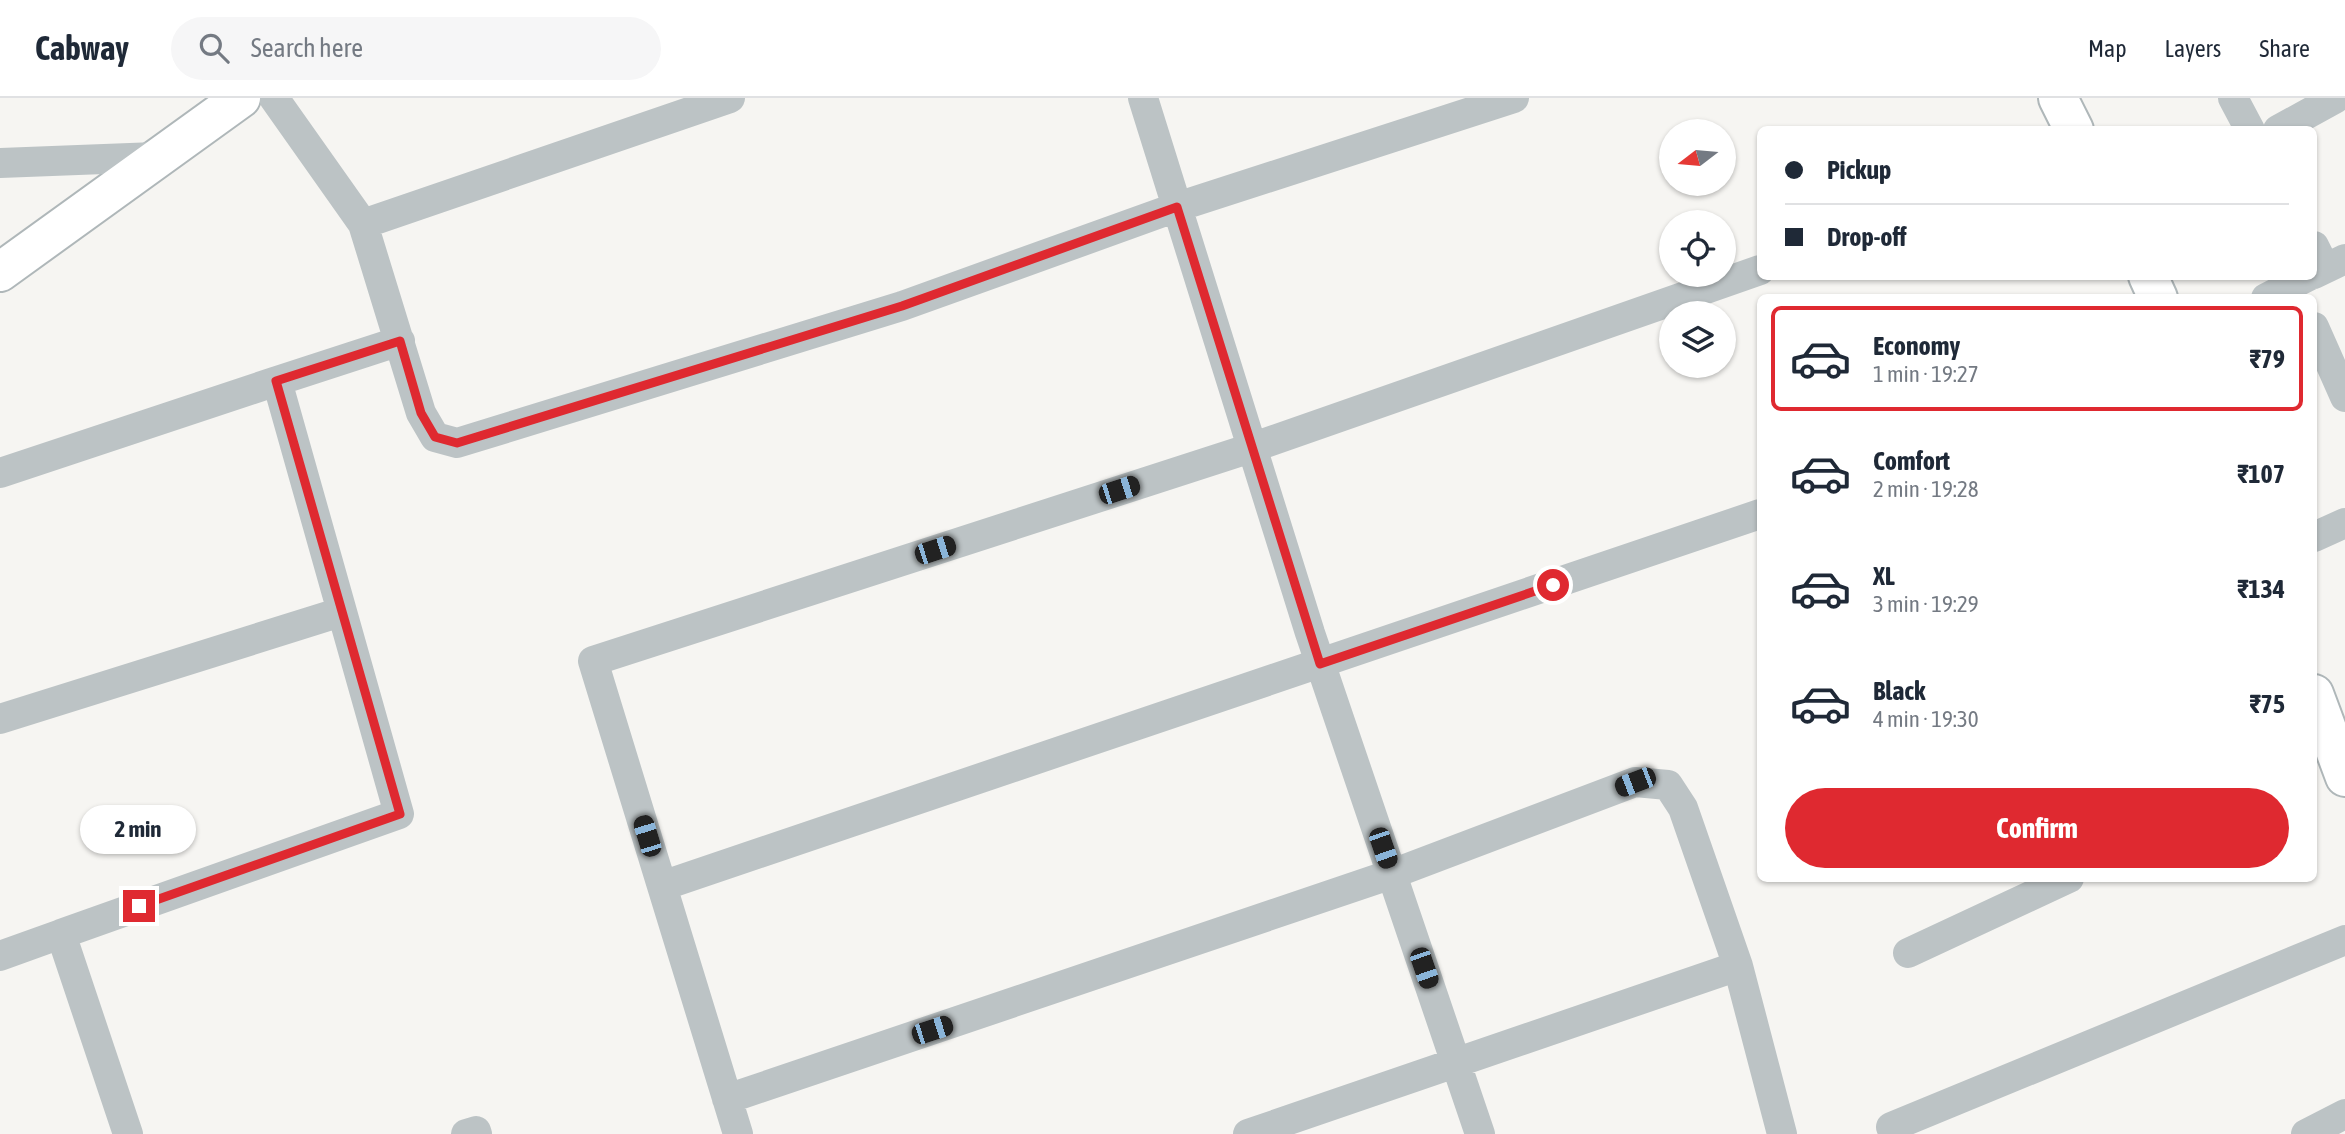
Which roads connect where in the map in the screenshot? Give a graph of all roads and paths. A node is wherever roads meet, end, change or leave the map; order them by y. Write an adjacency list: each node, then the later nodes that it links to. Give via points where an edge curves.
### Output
1 (241, 98): 12 (street)
2 (274, 98): 15 (street)
3 (730, 98): 15 (street)
4 (1143, 98): 14 (street)
5 (1514, 98): 14 (street)
6 (2058, 98): 9 (street)
7 (2233, 98): 10 (street)
8 (2336, 98): 11 (street)
9 (2072, 126)
10 (2248, 126)
11 (2285, 126)
12 (156, 157): 13 (street); 17 (street)
13 (0, 163)
14 (1177, 207): 21 (street, via 902,306 457,443 435,437 421,413); 24 (street)
15 (363, 224): 21 (street)
16 (1757, 271): 24 (street)
17 (0, 272)
18 (2299, 280): 19 (street)
19 (2273, 294)
20 (2317, 334): 23 (street)
21 (400, 341): 22 (street)
22 (276, 381): 25 (street); 29 (street)
23 (2345, 397)
24 (1251, 447): 30 (street); 36 (street, via 593,661)
25 (0, 473)
26 (1757, 515): 30 (street)
27 (2345, 523): 28 (street)
28 (2317, 536)
29 (341, 612): 32 (street); 37 (street, via 400,814)
30 (1320, 664): 34 (street); 36 (street)
31 (2317, 703): 33 (street)
32 (0, 719)
33 (2334, 753)
34 (1392, 874): 41 (street, via 1635,782 1668,785 1683,808); 42 (street); 43 (street)
35 (2060, 882): 39 (street)
36 (662, 886): 43 (street)
37 (61, 934): 40 (street); 46 (street)
38 (2345, 940): 45 (street)
39 (1908, 953)
40 (0, 956)
41 (1738, 966): 42 (street); 52 (street)
42 (1455, 1062): 50 (street); 51 (street)
43 (727, 1099): 49 (street)
44 (2345, 1114): 53 (street)
45 (1891, 1126)
46 (128, 1134)
47 (466, 1134): 48 (street)
48 (477, 1134)
49 (738, 1134)
50 (1248, 1134)
51 (1480, 1134)
52 (1782, 1134)
53 (2306, 1134)

